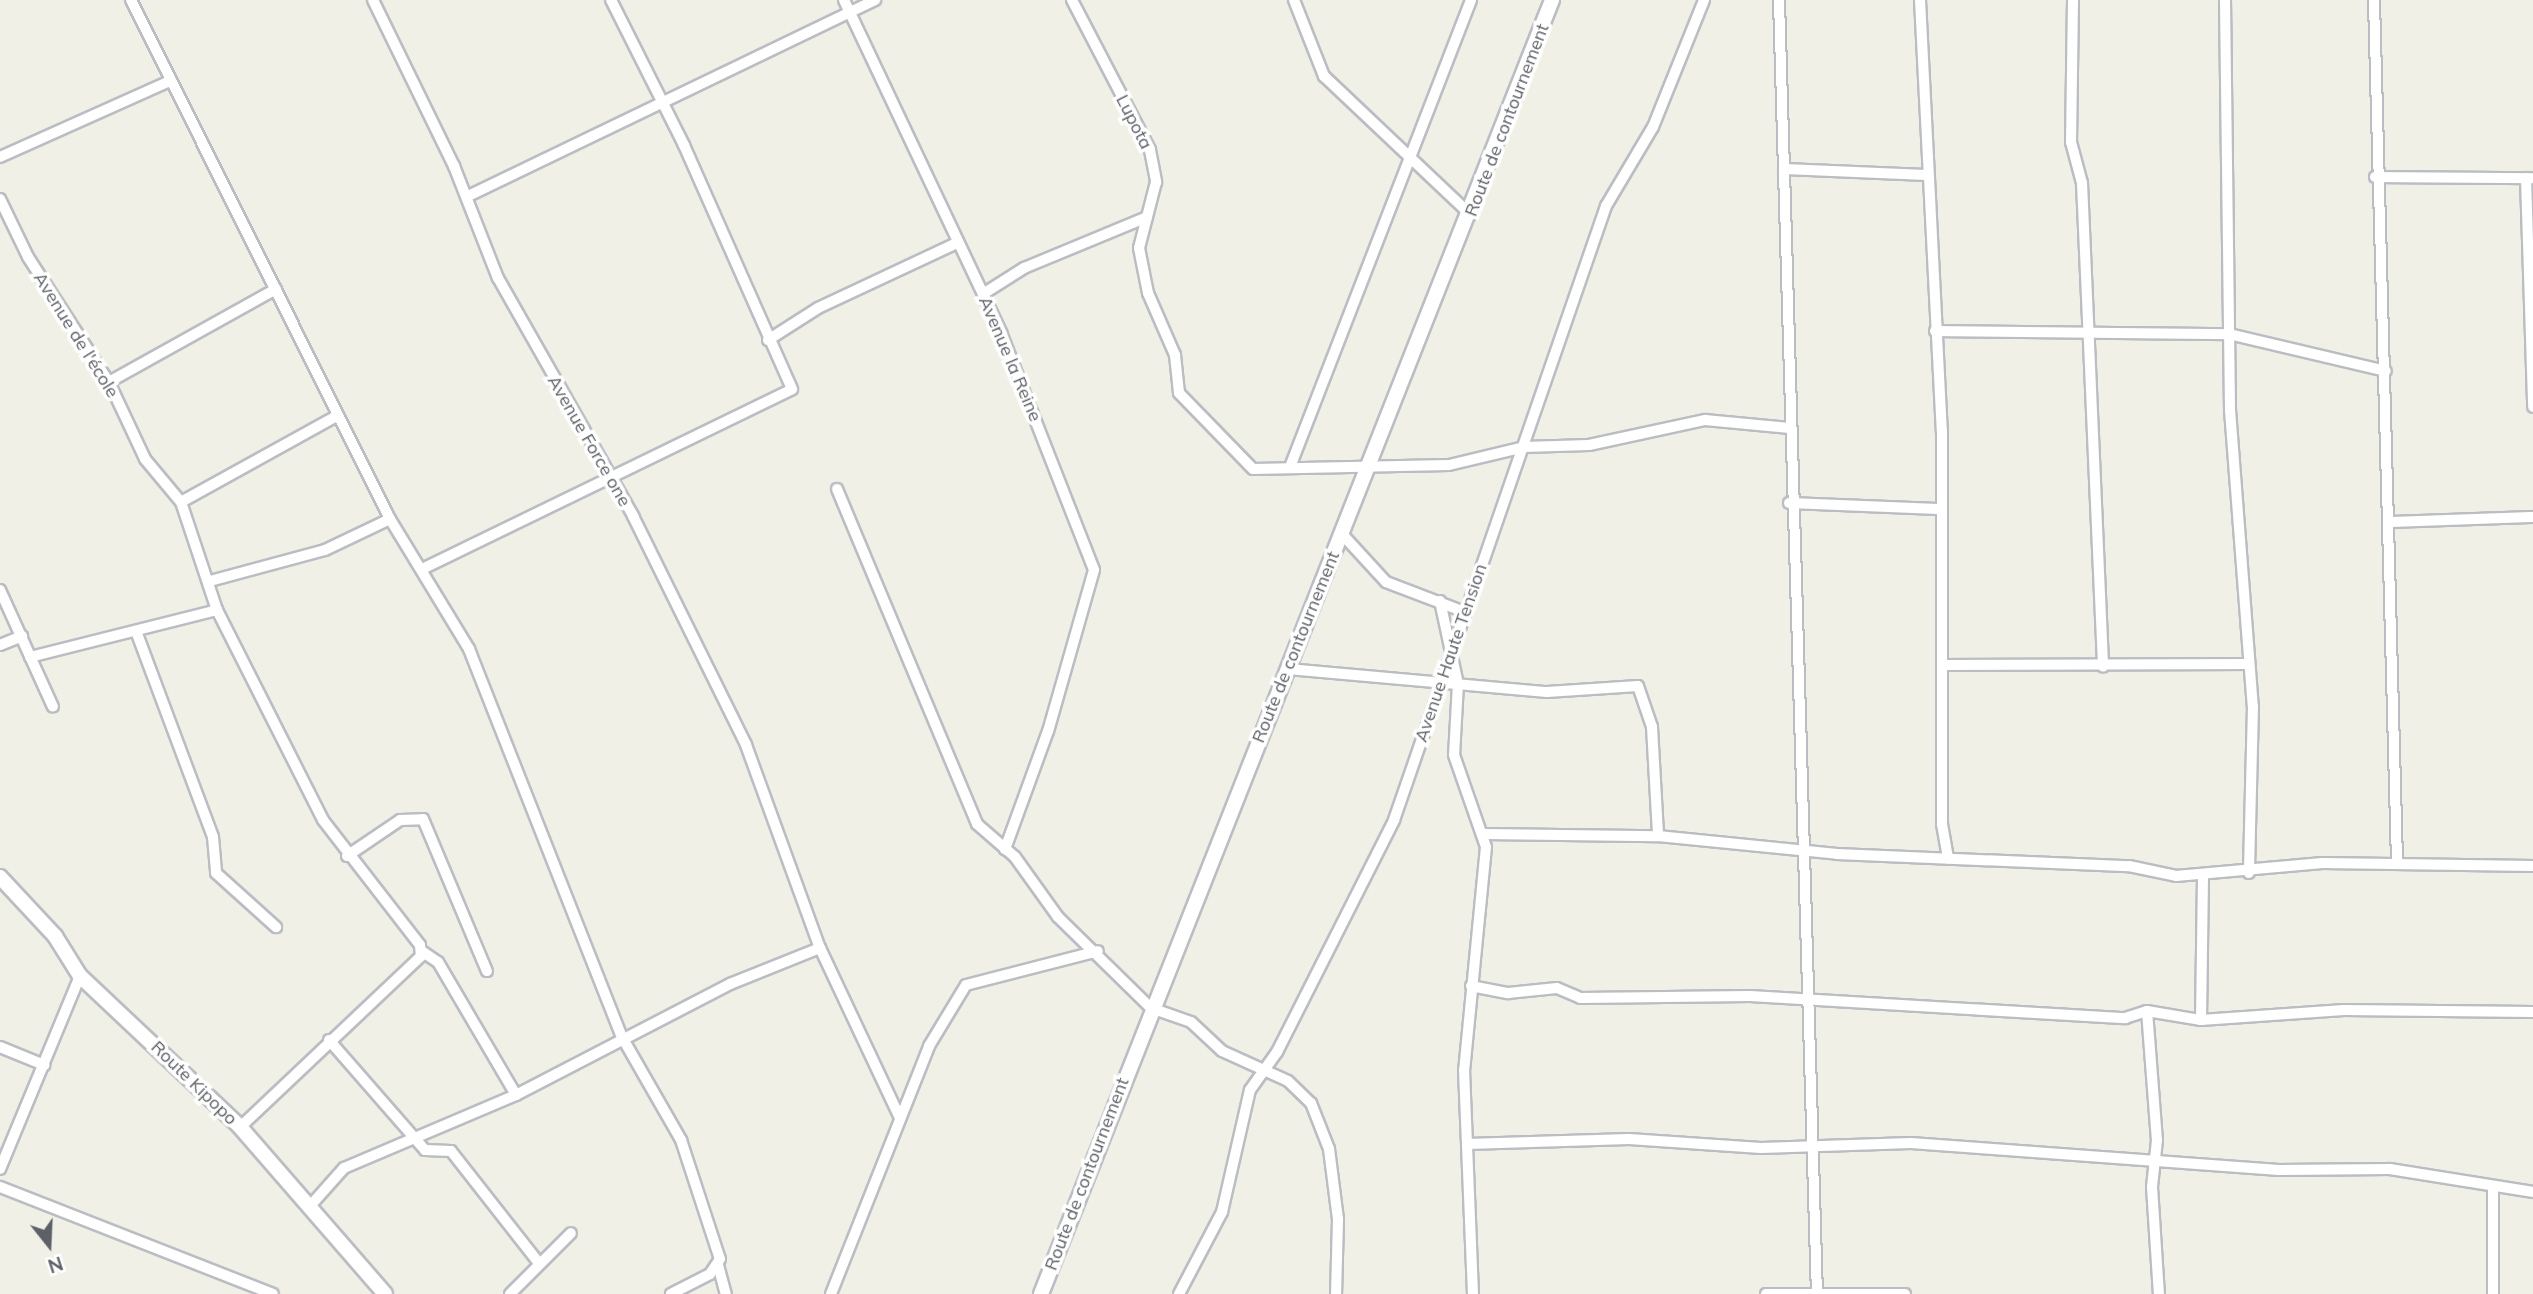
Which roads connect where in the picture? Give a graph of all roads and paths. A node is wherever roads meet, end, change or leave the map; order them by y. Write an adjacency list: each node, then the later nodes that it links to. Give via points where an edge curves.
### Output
1 (373, 0): 25 (street, Avenue Force one)
2 (611, 0): 18 (street)
3 (844, 0): 16 (street, Avenue la Reine)
4 (875, 0): 16 (street)
5 (1072, 0): 28 (street, Lupota, via 1150,150 1156,182)
6 (1294, 0): 20 (street, via 1324,76)
7 (1471, 0): 20 (street)
8 (1552, 0): 27 (street, Route de contournement)
9 (1704, 0): 41 (street, Avenue Haute Tension, via 1653,127 1606,206)
10 (1779, 0): 21 (street)
11 (1920, 0): 22 (street)
12 (2073, 0): 33 (street, via 2071,142 2082,183)
13 (2225, 0): 34 (street, via 2234,277)
14 (2374, 0): 23 (street)
15 (132, 2): 17 (street)
16 (849, 12): 18 (street); 29 (street, Avenue la Reine)
17 (170, 81): 19 (street); 30 (street)
18 (660, 100): 25 (street); 35 (street)
19 (0, 157)
20 (1408, 162): 27 (street); 42 (street)
21 (1784, 169): 22 (street); 40 (street)
22 (1927, 175): 32 (street)
23 (2375, 177): 24 (street); 36 (street, via 2385,269)
24 (2530, 178): 38 (street)
25 (468, 196): 44 (street, Avenue Force one, via 498,278)
26 (0, 199): 37 (street, Avenue de l'école, via 28,257)
27 (1471, 215): 43 (street, Route de contournement)
28 (1147, 217): 31 (street, via 1024,268); 42 (street, Lupota, via 1139,248 1148,293 1188,405 1253,469)
29 (957, 243): 31 (street, Avenue la Reine); 35 (street, via 818,308)
30 (276, 289): 37 (street); 39 (street)
31 (983, 294): 74 (street, Avenue la Reine, via 1095,576 1048,732)
32 (1935, 331): 33 (street); 48 (street)
33 (2088, 332): 34 (street); 66 (street)
34 (2229, 334): 36 (street); 64 (street)
35 (768, 340): 44 (street, via 792,389)
36 (2386, 371): 51 (street)
37 (109, 383): 46 (street, Avenue de l'école, via 145,459)
38 (2533, 407)
39 (337, 416): 46 (street); 50 (street)
40 (1790, 428): 41 (street, Lupota, via 1705,420 1589,445); 47 (street)
41 (1524, 447): 43 (street, Lupota, via 1449,465); 58 (street, Avenue Haute Tension)
42 (1290, 467): 43 (street, Lupota)
43 (1368, 469): 52 (street, Route de contournement)
44 (609, 479): 53 (street); 83 (street, Avenue Force one, via 746,746)
45 (837, 489): 74 (street, via 967,806)
46 (181, 502): 54 (street, Avenue de l'école)
47 (1789, 503): 48 (street); 73 (street)
48 (1939, 509): 65 (street)
49 (2533, 517): 51 (street)
50 (390, 519): 53 (street); 54 (street, via 325,550)
51 (2389, 522): 77 (street)
52 (1342, 534): 56 (street, via 1386,582); 67 (street, Route de contournement)
53 (422, 569): 94 (street, via 469,649)
54 (210, 581): 57 (street, Avenue de l'école)
55 (0, 590): 60 (street)
56 (1440, 601): 58 (street); 62 (street)
57 (217, 610): 59 (street); 75 (street, Avenue de l'école, via 302,783)
58 (1462, 611): 62 (street, Avenue Haute Tension)
59 (136, 631): 63 (street); 82 (street, via 213,837 216,873)
60 (22, 636): 61 (street); 63 (street)
61 (0, 645)
62 (1449, 649): 68 (street, Avenue Haute Tension); 69 (street)
63 (30, 657): 70 (street)
64 (2247, 664): 66 (street); 79 (street, via 2253,706)
65 (1945, 665): 66 (street); 76 (street, via 1942,824)
66 (2103, 667)
67 (1288, 669): 68 (street); 90 (street, Route de contournement)
68 (1439, 683): 69 (street); 98 (street, Avenue Haute Tension, via 1391,828)
69 (1458, 684): 71 (street, via 1454,755); 72 (street, via 1555,693 1640,687 1653,734)
70 (53, 707)
71 (1484, 834): 72 (street); 88 (street, via 1486,863)
72 (1658, 836): 73 (street)
73 (1807, 848): 76 (street); 89 (street)
74 (1005, 849): 84 (street, via 1058,917)
75 (347, 856): 85 (street, Avenue de l'école, via 398,910); 86 (street, via 400,820 423,819)
76 (1948, 858): 80 (street)
77 (2397, 862): 78 (street); 79 (street)
78 (2533, 866)
79 (2249, 873): 80 (street)
80 (2203, 874): 93 (street)
81 (0, 877): 87 (street, Route Kipopo, via 55,936)
82 (276, 927)
83 (820, 948): 94 (street); 100 (street, Avenue Force one)
84 (1098, 951): 90 (street); 100 (street, via 966,985 934,1037)
85 (423, 952): 95 (street); 99 (street, Avenue de l'école, via 438,962)
86 (487, 971)
87 (80, 976): 97 (street); 101 (street, Route Kipopo)
88 (1471, 986): 89 (street, via 1508,993 1558,988 1580,998); 103 (street)
89 (1809, 999): 91 (street, via 2125,1018); 104 (street)
90 (1150, 1008): 98 (street, via 1191,1023 1222,1051); 121 (street, Route de contournement)
91 (2147, 1011): 93 (street); 105 (street)
92 (2533, 1012): 93 (street, via 2344,1010)
93 (2201, 1020)
94 (622, 1037): 99 (street); 113 (street, via 681,1140 717,1236)
95 (329, 1040): 101 (street); 102 (street)
96 (0, 1047): 97 (street)
97 (44, 1065): 106 (street)
98 (1264, 1067): 122 (street, Avenue Haute Tension, via 1246,1104 1222,1212); 123 (street, via 1297,1087 1327,1136 1338,1219)
99 (516, 1095): 102 (street)
100 (900, 1118): 120 (street)
101 (240, 1127): 110 (street, Route Kipopo)
102 (416, 1139): 110 (street, via 344,1168); 112 (street, via 428,1152 451,1151)
103 (1467, 1144): 104 (street); 124 (street)
104 (1814, 1144): 105 (street, via 1910,1143); 114 (street)
105 (2155, 1158): 107 (street, via 2279,1170 2390,1169); 127 (street)
106 (0, 1169)
107 (2493, 1186): 109 (street); 128 (street)
108 (0, 1187): 115 (street)
109 (2533, 1192)
110 (311, 1205): 116 (street, Route Kipopo)
111 (571, 1233): 112 (street)
112 (538, 1262): 117 (street)
113 (718, 1265): 118 (street); 119 (street)
114 (1817, 1293): 125 (street); 126 (street)
115 (273, 1294)
116 (385, 1294)
117 (510, 1294)
118 (671, 1294)
119 (726, 1294)
120 (831, 1294)
121 (1041, 1294)
122 (1180, 1294)
123 (1336, 1294)
124 (1473, 1294)
125 (1766, 1294)
126 (1905, 1294)
127 (2159, 1294)
128 (2493, 1294)

